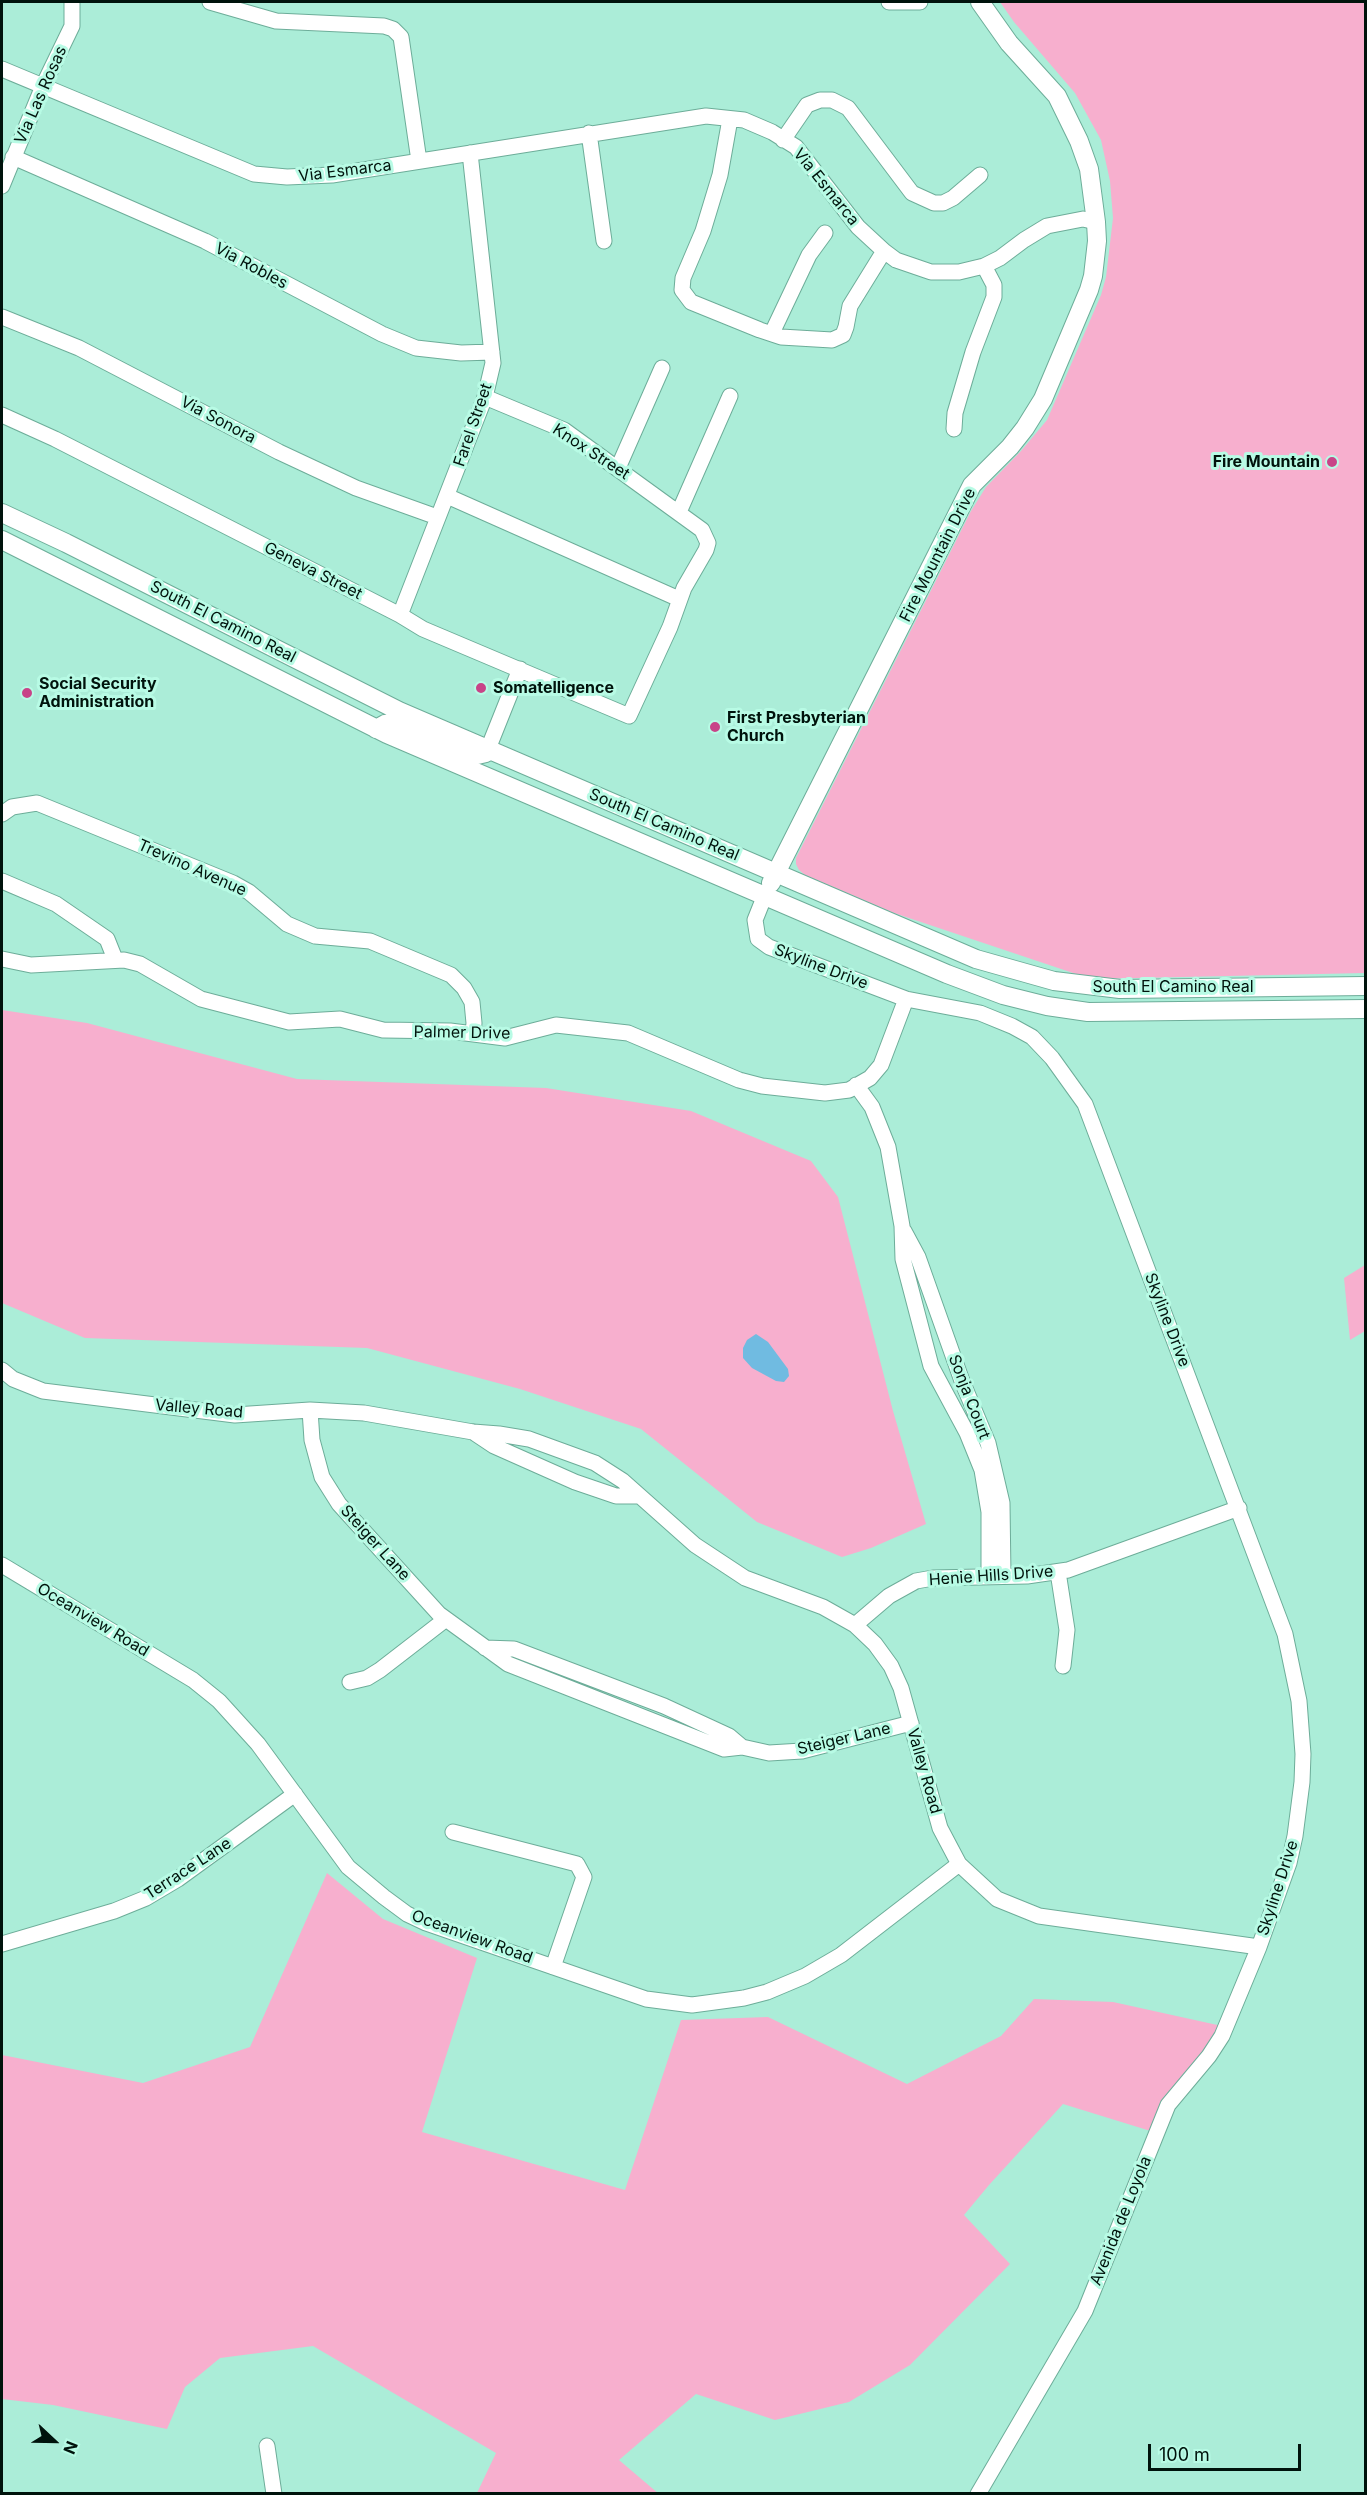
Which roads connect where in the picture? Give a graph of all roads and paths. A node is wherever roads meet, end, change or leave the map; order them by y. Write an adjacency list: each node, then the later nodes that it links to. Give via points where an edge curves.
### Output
1 (72, 2): 7 (street, Via Las Rosas, via 72,26)
2 (210, 2): 13 (street, via 276,21 393,29 401,37)
3 (889, 2): 4 (street)
4 (920, 2)
5 (980, 2): 16 (main road, Fire Mountain Drive, via 1009,43 1057,96 1089,169)
6 (2, 69): 7 (street, Via Esmarca)
7 (43, 86): 12 (street, Via Las Rosas); 13 (street, Via Esmarca, via 254,174 332,175)
8 (730, 118): 9 (street, Via Esmarca, via 706,116); 10 (street, Via Esmarca, via 744,120); 22 (street, via 720,175 682,290 691,302)
9 (589, 133): 11 (street, Via Esmarca); 18 (street)
10 (783, 140): 14 (street, via 807,105 832,99 848,108 912,193 943,203); 19 (street, Via Esmarca, via 796,147 858,227)
11 (470, 153): 13 (street, Via Esmarca); 23 (street, Farel Street)
12 (13, 157): 15 (street, Via Las Rosas); 23 (street, Via Robles, via 205,241 381,334 416,348)
13 (418, 161)
14 (980, 175)
15 (2, 186)
16 (1096, 222): 20 (street, Via Esmarca, via 1083,219 1047,226); 41 (main road, Fire Mountain Drive, via 1089,291 1043,399 1010,447 972,485)
17 (825, 234): 22 (street, via 809,255)
18 (604, 241)
19 (884, 251): 20 (street, Via Esmarca, via 896,260 931,272 959,272); 22 (street, via 849,306 843,335 832,340)
20 (984, 266): 28 (street, via 994,285 994,297 970,362)
21 (2, 317): 33 (street, Via Sonora, via 79,348 356,488)
22 (772, 333)
23 (492, 352): 26 (street, Farel Street)
24 (662, 368): 29 (street)
25 (730, 396): 32 (street)
26 (485, 398): 29 (street, Knox Street, via 564,430); 30 (street, Farel Street)
27 (2, 415): 36 (street, Geneva Street)
28 (954, 429)
29 (618, 468): 32 (street, Knox Street)
30 (447, 496): 33 (street, Farel Street); 35 (street)
31 (2, 513): 39 (main road, South El Camino Real, via 370,697)
32 (684, 515): 35 (street, Knox Street, via 702,530 708,543)
33 (437, 516): 36 (street, Farel Street)
34 (2, 540): 38 (main road, South El Camino Real)
35 (679, 599): 37 (street, Geneva Street, via 629,716)
36 (400, 615): 37 (street, Geneva Street, via 423,629)
37 (520, 669): 39 (street)
38 (376, 729): 39 (main road, via 394,723 473,756); 43 (main road, South El Camino Real)
39 (488, 749): 41 (main road, South El Camino Real)
40 (2, 814): 49 (street, Trevino Avenue, via 12,807 37,803 233,883 287,924 315,936 370,941 451,975 472,1002)
41 (775, 873): 43 (main road, Fire Mountain Drive); 46 (main road, South El Camino Real, via 976,959 1085,987)
42 (2, 881): 45 (street, via 56,903 107,939)
43 (765, 895): 47 (street, Skyline Drive, via 755,920 758,939 769,948); 48 (main road, South El Camino Real, via 957,978 1047,1006 1122,1013)
44 (2, 959): 45 (street, Palmer Drive, via 31,965)
45 (115, 959): 49 (street, Palmer Drive, via 140,964 201,999 289,1022 340,1019 383,1030)
46 (1365, 986)
47 (906, 999): 50 (street, Palmer Drive, via 881,1065 870,1078); 56 (street, Skyline Drive, via 980,1013 1032,1037 1085,1104)
48 (1365, 1009)
49 (473, 1034): 50 (street, Palmer Drive, via 505,1038 556,1025 628,1033 753,1084 825,1093 849,1090)
50 (856, 1085): 51 (street, Sonja Court, via 872,1107 888,1147)
51 (902, 1226): 59 (street, Sonja Court, via 903,1259 932,1366 982,1470); 59 (street, Sonja Court, via 918,1257 988,1443 1002,1503)
52 (2, 1370): 53 (street, Valley Road, via 43,1391 235,1415)
53 (310, 1410): 54 (street, Valley Road, via 364,1413); 60 (street, Steiger Lane, via 312,1440 322,1477 339,1504)
54 (473, 1432): 55 (street, Valley Road, via 494,1446 575,1482 616,1496); 55 (street, Valley Road, via 529,1439 596,1463)
55 (639, 1496): 61 (street, Valley Road, via 695,1545 745,1578 823,1606)
56 (1239, 1508): 58 (street, Henie Hills Drive); 69 (street, Skyline Drive, via 1285,1634 1299,1701 1302,1754 1302,1782 1291,1854)
57 (2, 1565): 65 (street, Oceanview Road, via 193,1680 219,1701 258,1744)
58 (1058, 1572): 59 (street, Henie Hills Drive); 62 (street, via 1067,1630)
59 (996, 1577): 61 (street, Henie Hills Drive, via 916,1581 889,1596)
60 (446, 1619): 63 (street, via 380,1670); 64 (street, Steiger Lane, via 508,1664 724,1749 802,1751)
61 (855, 1625): 64 (street, Valley Road, via 891,1666)
62 (1063, 1666)
63 (350, 1682)
64 (911, 1723): 67 (street, Valley Road, via 940,1828)
65 (295, 1794): 68 (street, Terrace Lane, via 146,1898); 70 (street, Oceanview Road, via 348,1867 407,1914)
66 (453, 1832): 70 (street, via 578,1864 584,1877)
67 (958, 1864): 69 (street, Valley Road, via 997,1899 1039,1916); 70 (street, Oceanview Road, via 841,1955 806,1976 744,1998 692,2005 646,1999)
68 (2, 1944)
69 (1259, 1947): 73 (street, Avenida de Loyola, via 1222,2036 1168,2105 1085,2311)
70 (553, 1967)
71 (267, 2446): 72 (street)
72 (274, 2493)
73 (978, 2493)

